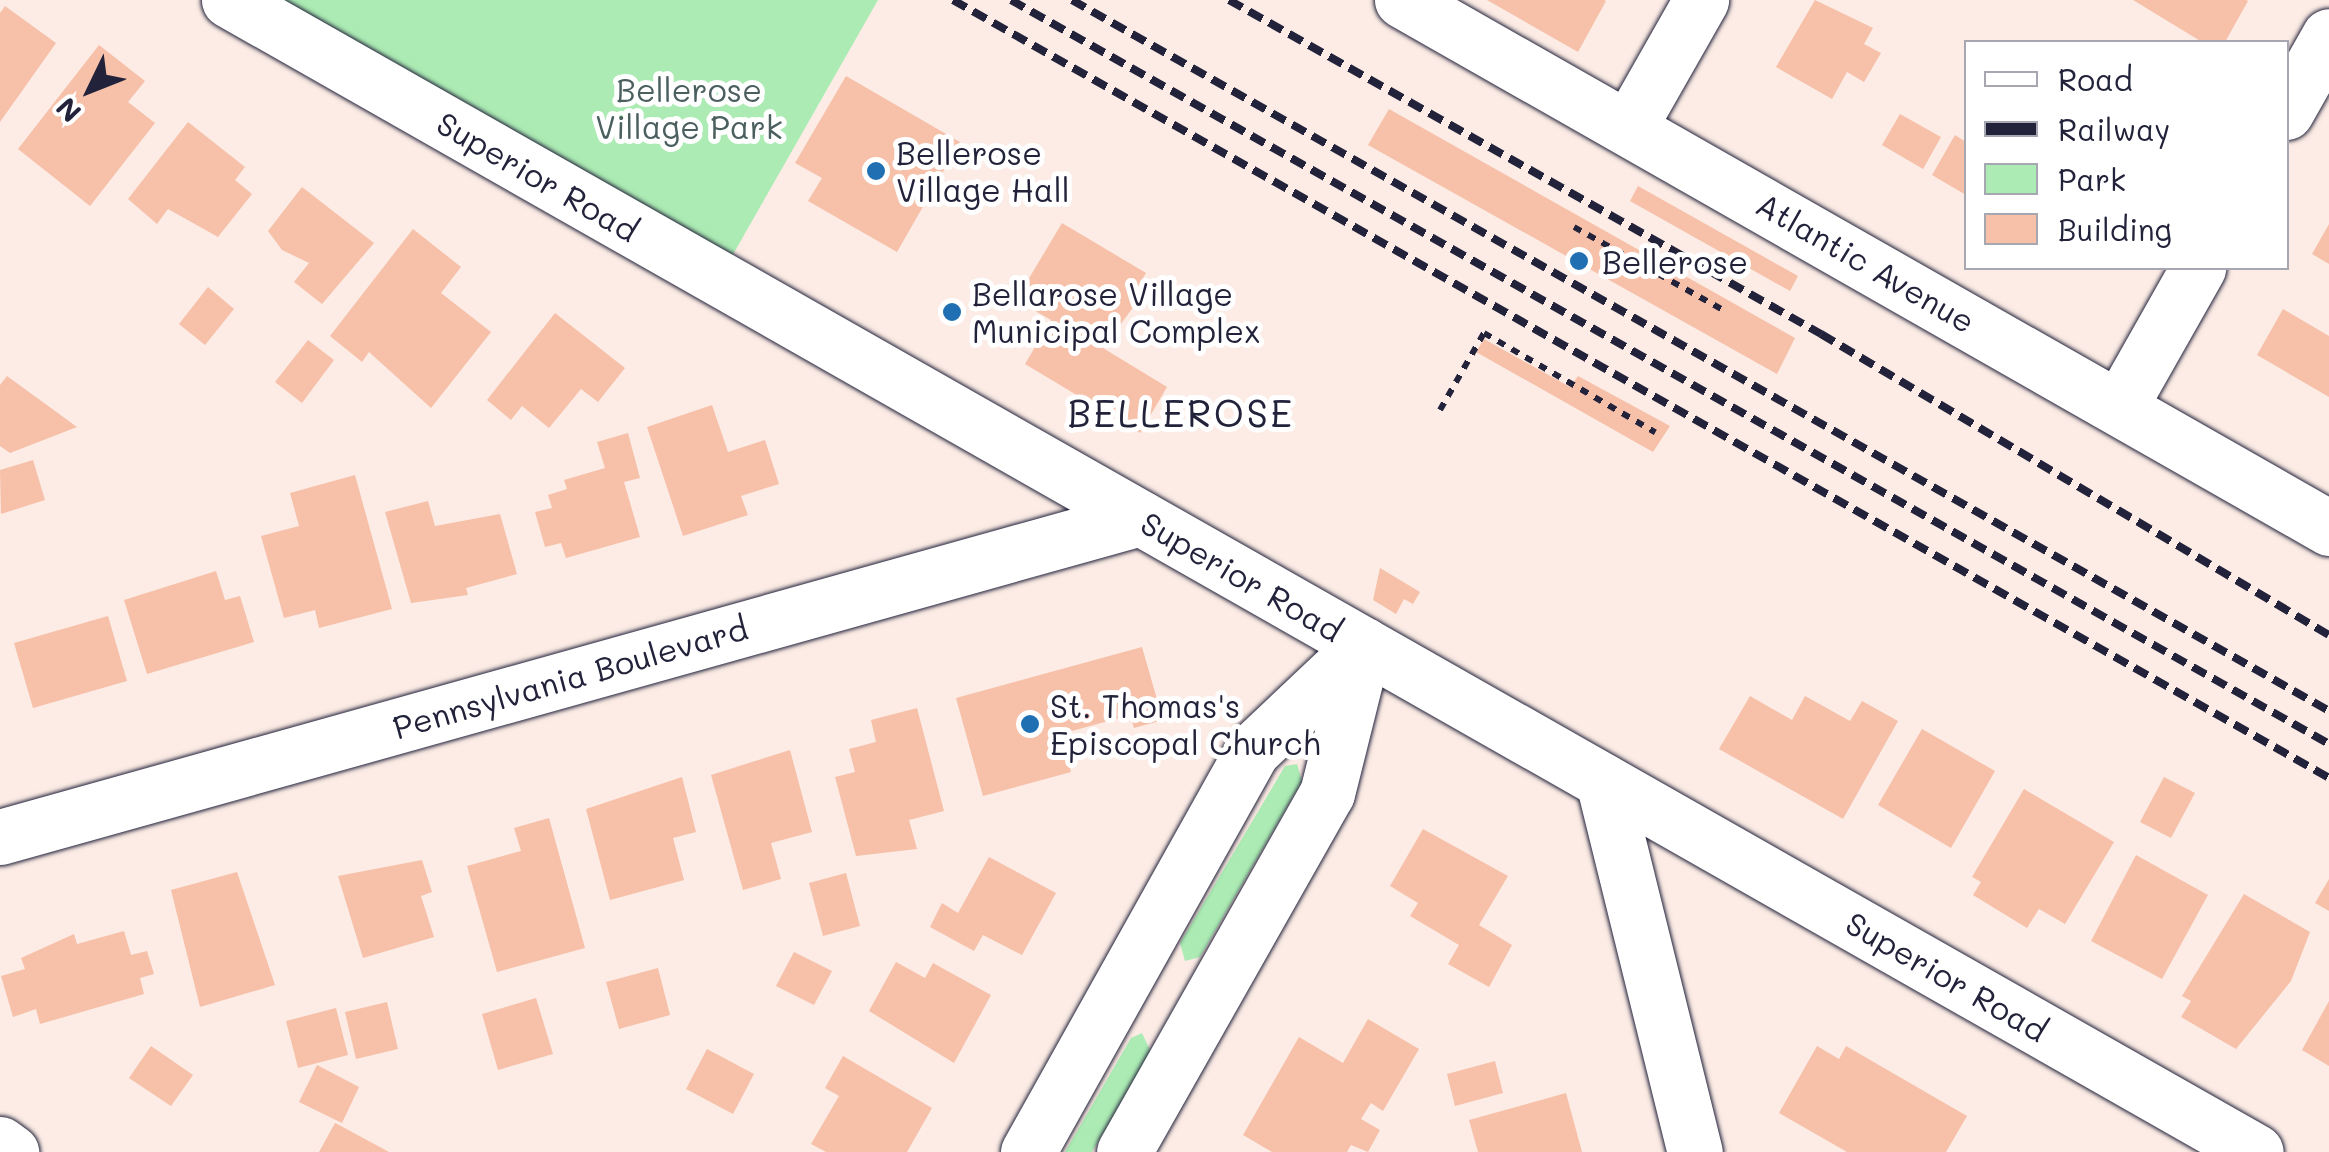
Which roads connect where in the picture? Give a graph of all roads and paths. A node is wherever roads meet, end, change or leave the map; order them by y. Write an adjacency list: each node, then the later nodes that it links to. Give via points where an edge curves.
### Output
1 (228, 0): 13 (street, Superior Road)
2 (1402, 0): 6 (street, Atlantic Avenue)
3 (1700, 0): 6 (street)
4 (2329, 36): 5 (street)
5 (2289, 107)
6 (1628, 127): 10 (street, Atlantic Avenue)
7 (1574, 227): 9 (path)
8 (2197, 270): 10 (street)
9 (1725, 311)
10 (2120, 406): 14 (street, Atlantic Avenue)
11 (1440, 410): 12 (path, via 1484,334)
12 (1655, 432)
13 (1140, 518): 15 (street, Superior Road); 17 (street, Pennsylvania Boulevard)
14 (2329, 528)
15 (1364, 645): 16 (street, Superior Road); 18 (street, via 1252,750); 19 (street, via 1327,793)
16 (1603, 781): 24 (street); 25 (street, Superior Road)
17 (0, 836)
18 (1126, 978): 19 (street); 22 (street)
19 (1200, 1018): 23 (street)
20 (0, 1144): 21 (street)
21 (10, 1152)
22 (1028, 1152)
23 (1124, 1152)
24 (1695, 1152)
25 (2256, 1152)

